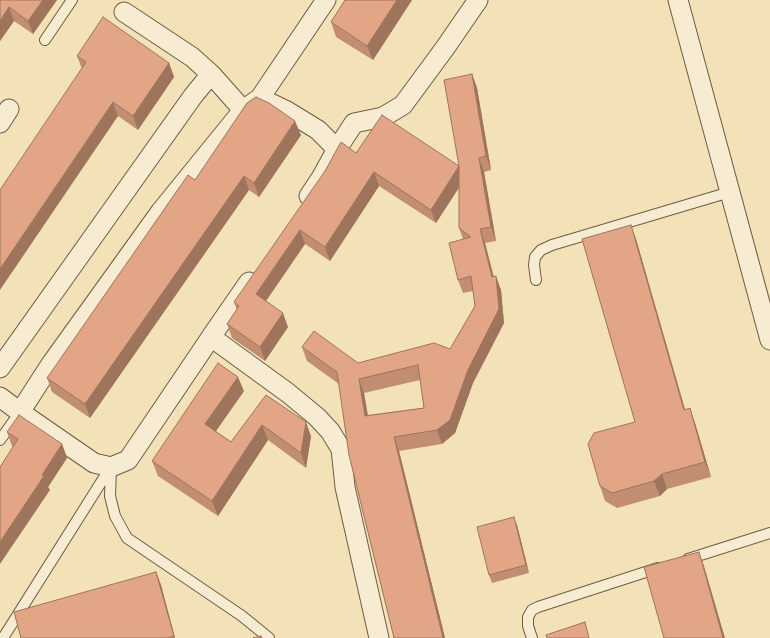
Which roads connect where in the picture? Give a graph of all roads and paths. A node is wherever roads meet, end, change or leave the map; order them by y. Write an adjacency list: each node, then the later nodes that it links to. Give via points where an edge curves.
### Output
1 (72, 0): 6 (lane)
2 (326, 0): 8 (street)
3 (478, 0): 10 (street, via 403,105 383,117 354,123)
4 (678, 0): 11 (street)
5 (124, 12): 7 (street, via 192,57)
6 (45, 40)
7 (211, 74): 9 (street); 17 (street)
8 (260, 98): 9 (street); 10 (street, via 318,130)
9 (243, 110): 19 (street, via 160,211)
10 (337, 149): 12 (street)
11 (730, 192): 14 (lane, via 552,245 541,250 535,257); 16 (street)
12 (299, 210)
13 (259, 268): 15 (street)
14 (536, 280)
15 (211, 338): 21 (street, via 128,460); 27 (street, via 317,417 341,449 345,487)
16 (770, 339)
17 (0, 368)
18 (0, 397): 19 (street)
19 (20, 412): 20 (lane); 21 (street, via 94,463)
20 (0, 440)
21 (111, 467): 25 (lane); 26 (lane, via 110,496 115,516 127,538 242,616)
22 (770, 533): 23 (lane)
23 (681, 561)
24 (666, 566): 28 (lane, via 538,606 528,617)
25 (3, 638)
26 (269, 638)
27 (379, 638)
28 (532, 638)

